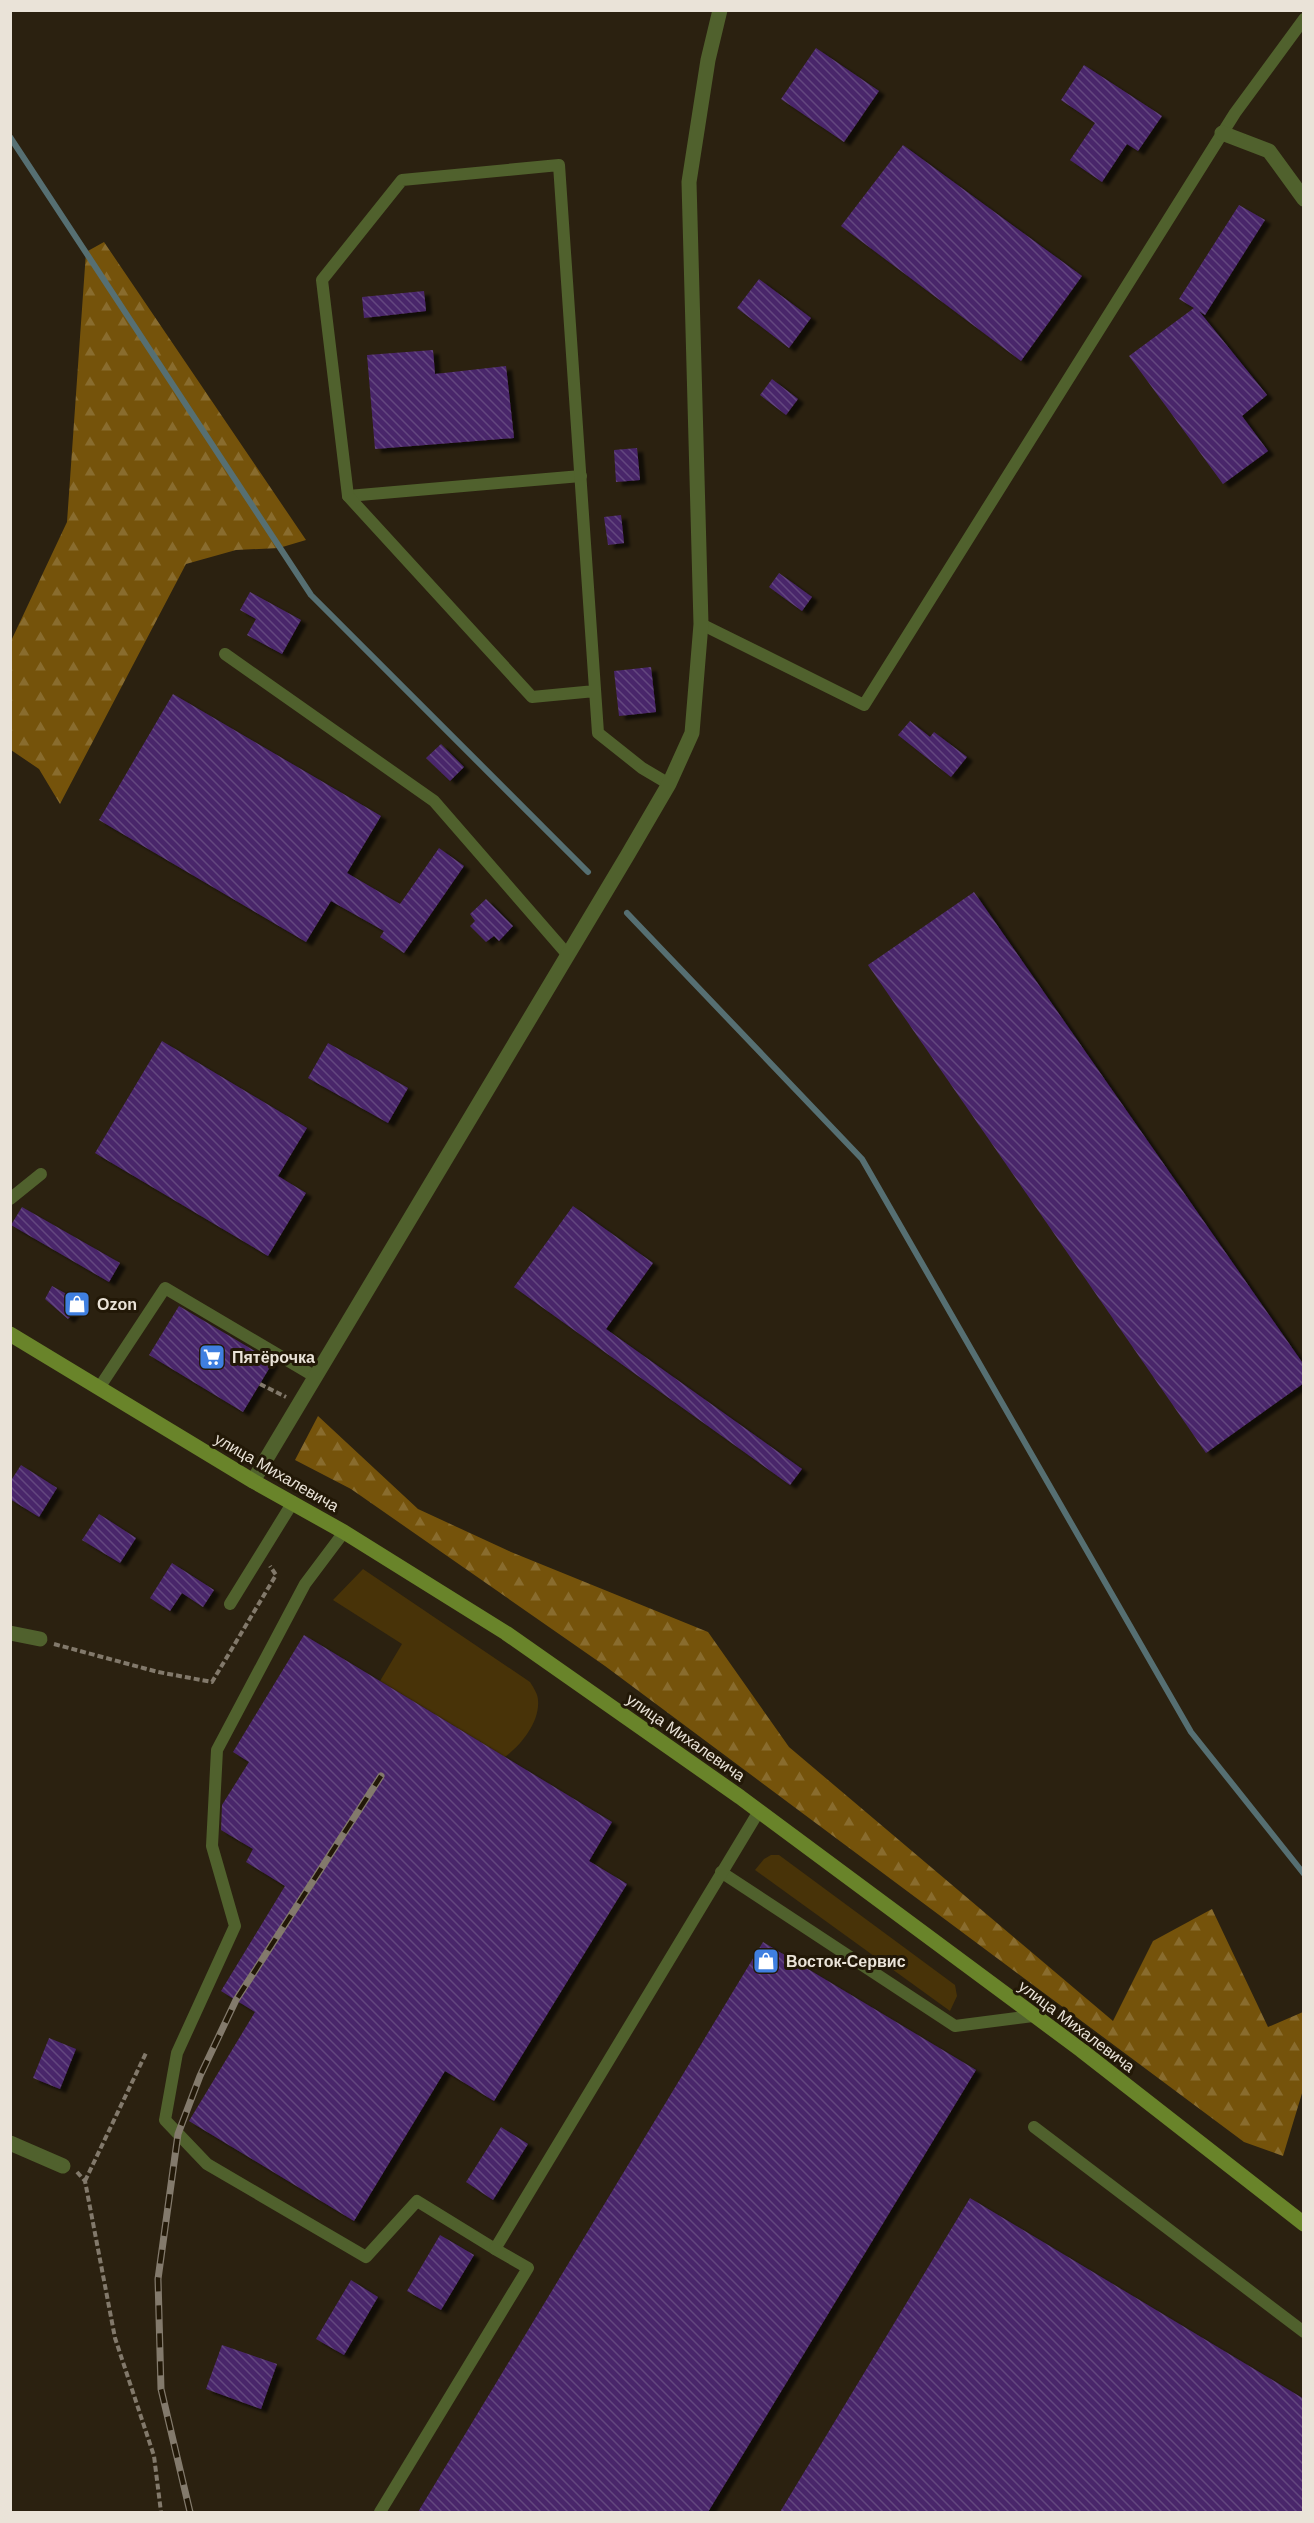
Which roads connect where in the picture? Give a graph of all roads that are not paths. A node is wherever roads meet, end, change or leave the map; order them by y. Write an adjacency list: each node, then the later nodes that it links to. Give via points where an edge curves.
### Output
1 (720, 10): 7 (street, via 689,182)
2 (1304, 19): 3 (lane)
3 (1222, 134): 4 (street, via 1269,151); 7 (lane, via 864,705)
4 (1304, 200)
5 (581, 476): 6 (lane); 6 (lane, via 559,165 402,180 322,280); 9 (lane)
6 (348, 496): 9 (lane, via 532,697)
7 (701, 624): 10 (street, via 693,733)
8 (225, 654): 11 (lane, via 434,801)
9 (595, 691): 10 (lane, via 598,733)
10 (669, 784): 11 (street)
11 (567, 954): 15 (street)
12 (41, 1174): 13 (lane)
13 (10, 1199)
14 (10, 1334): 16 (street, улица Михалевича)
15 (314, 1376): 16 (lane, via 165,1288); 17 (street)
16 (99, 1388): 17 (street, улица Михалевича)
17 (253, 1481): 18 (street, улица Михалевича)
18 (293, 1502): 19 (street, улица Михалевича); 20 (lane)
19 (344, 1532): 23 (street, улица Михалевича, via 506,1633); 30 (lane, via 305,1584 217,1750 213,1846 235,1926 177,2053 165,2120 207,2164 366,2257 417,2201)
20 (230, 1604)
21 (10, 1633): 22 (street)
22 (40, 1640)
23 (759, 1811): 24 (lane); 25 (street, улица Михалевича)
24 (721, 1872): 25 (lane, via 955,2026); 30 (lane)
25 (1033, 2016): 29 (street, улица Михалевича)
26 (1034, 2127): 31 (lane)
27 (10, 2143): 28 (street)
28 (63, 2166)
29 (1304, 2224)
30 (495, 2249): 32 (lane, via 528,2268)
31 (1304, 2332)
32 (380, 2512)

